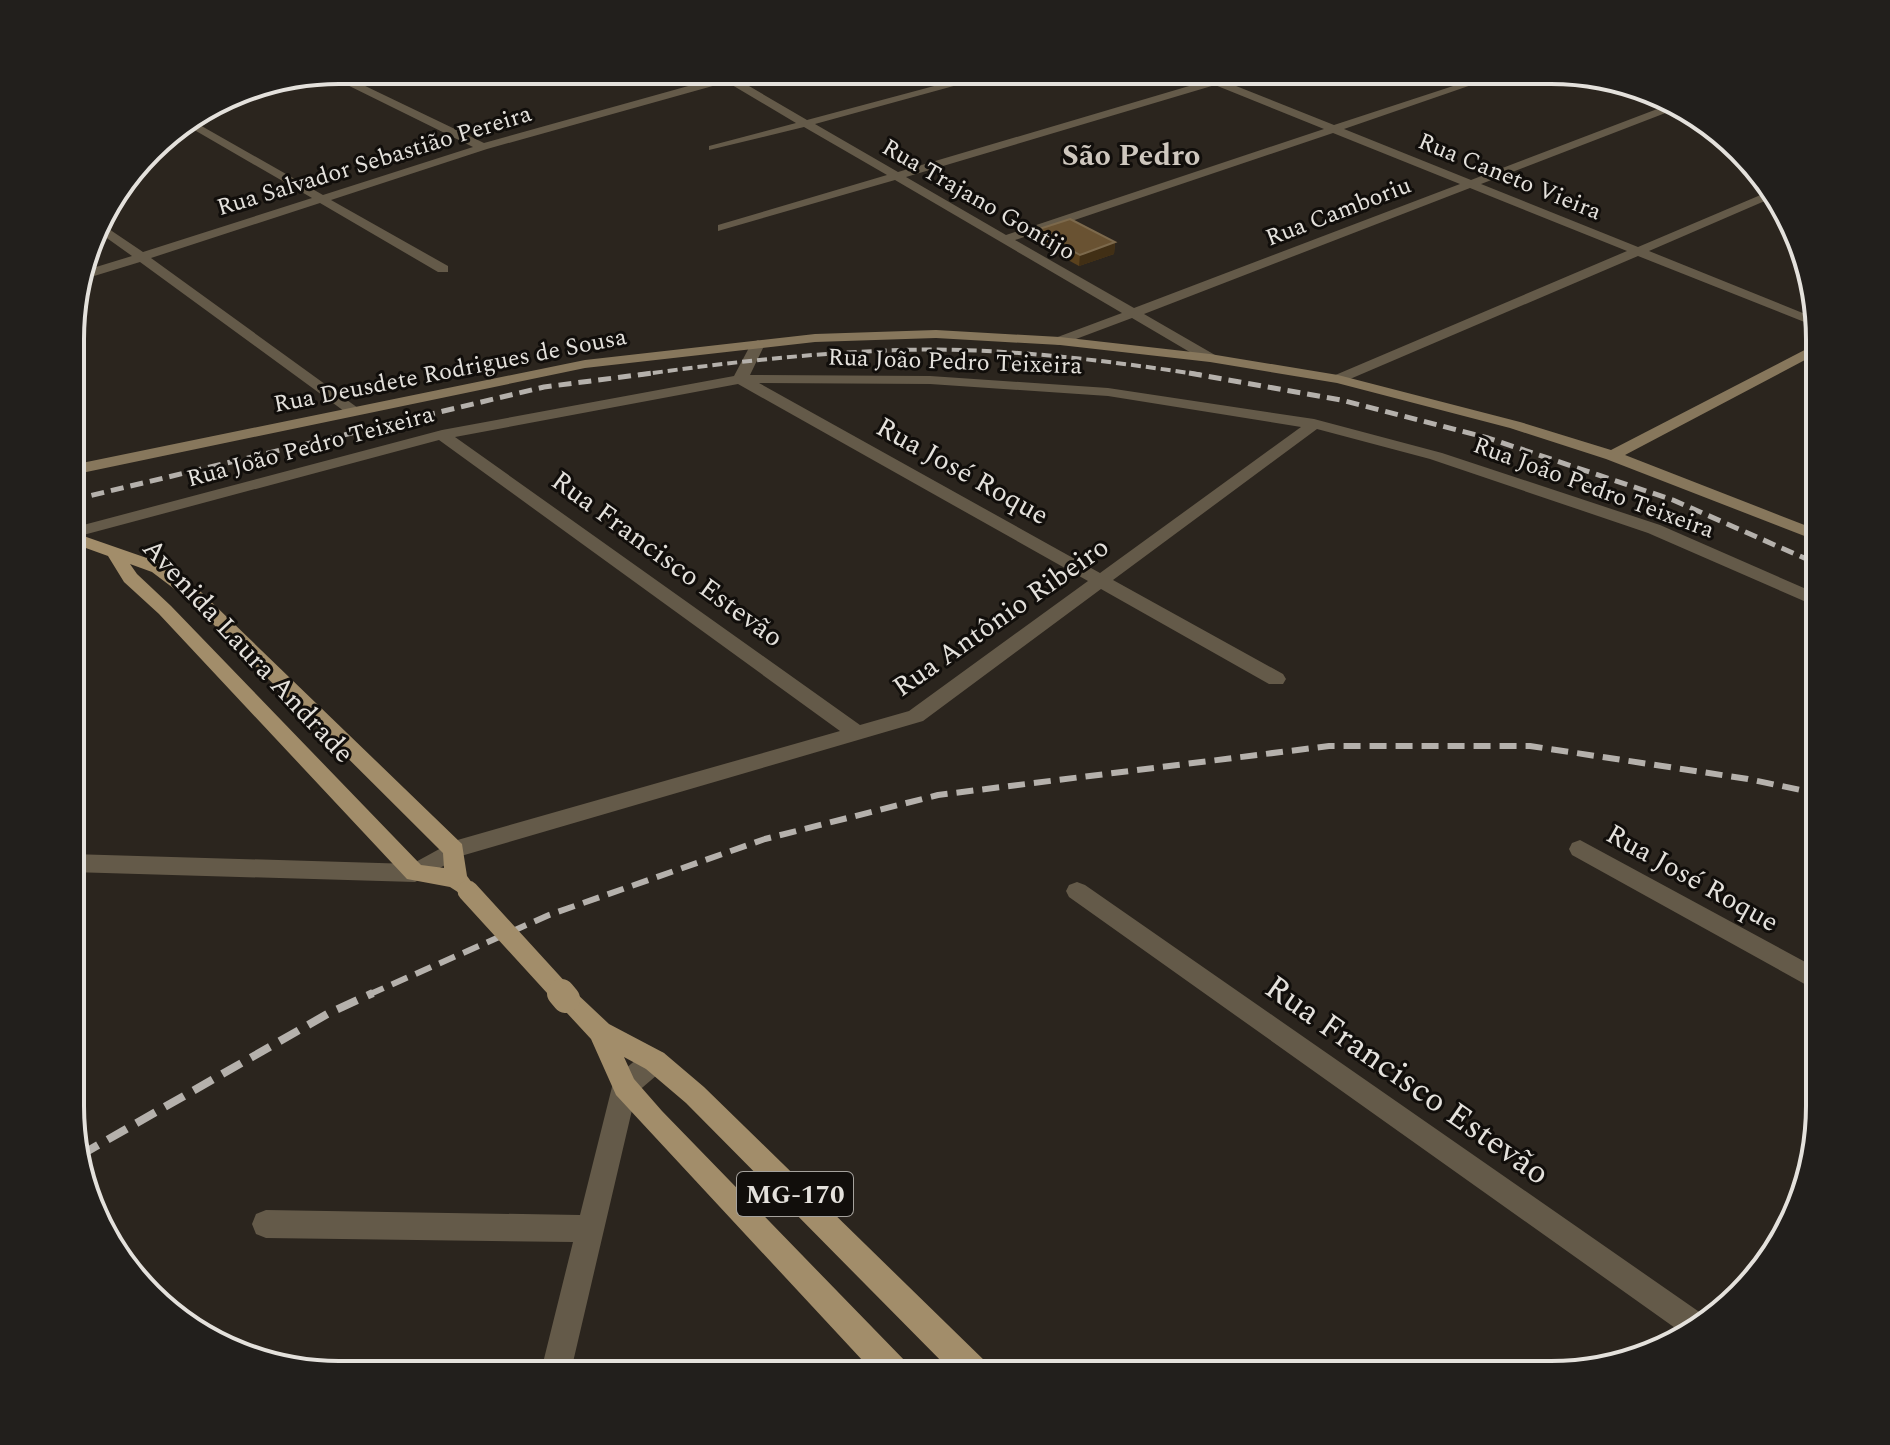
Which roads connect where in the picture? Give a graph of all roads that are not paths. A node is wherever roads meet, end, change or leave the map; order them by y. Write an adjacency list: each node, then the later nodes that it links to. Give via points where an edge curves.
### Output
1 (353, 84): 12 (street)
2 (705, 84): 12 (street, Rua Salvador Sebastião Pereira)
3 (738, 84): 9 (street, Rua Trajano Gontijo)
4 (953, 84): 9 (street)
5 (1207, 85): 14 (street)
6 (1223, 85): 11 (street, Rua Caneto Vieira)
7 (1466, 85): 11 (street)
8 (1663, 110): 15 (street, Rua Camboriu)
9 (805, 124): 13 (street); 14 (street, Rua Trajano Gontijo)
10 (198, 127): 16 (street)
11 (1335, 130): 15 (street, Rua Caneto Vieira); 20 (street)
12 (483, 147): 16 (street, Rua Salvador Sebastião Pereira)
13 (713, 148)
14 (896, 176): 18 (street); 20 (street, Rua Trajano Gontijo)
15 (1471, 184): 21 (street, Rua Caneto Vieira); 25 (street, Rua Camboriu)
16 (323, 198): 22 (street, Rua Salvador Sebastião Pereira); 23 (street)
17 (1763, 198): 21 (street)
18 (722, 228)
19 (108, 232): 22 (street)
20 (1005, 239): 25 (street, Rua Trajano Gontijo)
21 (1637, 251): 26 (street, Rua Caneto Vieira); 32 (street)
22 (141, 257): 24 (street, Rua Salvador Sebastião Pereira); 33 (street)
23 (443, 269)
24 (93, 272)
25 (1133, 313): 27 (street, Rua Camboriu); 30 (street, Rua Trajano Gontijo)
26 (1804, 318)
27 (1060, 341): 28 (street, Rua Deusdete Rodrigues de Sousa, via 936,334); 30 (street, Rua Deusdete Rodrigues de Sousa)
28 (758, 344): 31 (street); 33 (street, Rua Deusdete Rodrigues de Sousa, via 585,364)
29 (1806, 353): 36 (street)
30 (1210, 358): 32 (street, Rua Deusdete Rodrigues de Sousa)
31 (740, 379): 34 (street, Rua João Pedro Teixeira, via 930,380 1093,391); 35 (street, Rua João Pedro Teixeira); 42 (street, Rua José Roque)
32 (1338, 379): 36 (street, Rua Deusdete Rodrigues de Sousa)
33 (353, 411): 37 (street, Rua Deusdete Rodrigues de Sousa)
34 (1314, 424): 42 (street, Rua Antônio Ribeiro); 43 (street, Rua João Pedro Teixeira, via 1436,456 1654,529)
35 (442, 435): 39 (street, Rua João Pedro Teixeira); 45 (street, Rua Francisco Estevão)
36 (1612, 456): 38 (street, Rua Deusdete Rodrigues de Sousa)
37 (84, 465)
38 (1806, 531)
39 (84, 532)
40 (84, 539): 41 (main road)
41 (113, 550): 47 (main road, Avenida Laura Andrade, via 158,568 195,596); 49 (main road, Avenida Laura Andrade, via 130,578)
42 (1100, 580): 44 (street, Rua José Roque); 45 (street, Rua Antônio Ribeiro, via 916,716)
43 (1806, 596)
44 (1276, 679)
45 (856, 732): 47 (street, Rua Antônio Ribeiro)
46 (1580, 849): 52 (street, Rua José Roque)
47 (454, 850): 49 (street, Rua Antônio Ribeiro); 50 (main road)
48 (85, 863): 49 (street)
49 (415, 873): 50 (main road)
50 (462, 885): 53 (main road, MG-170, bridge)
51 (1077, 891): 58 (street, Rua Francisco Estevão)
52 (1805, 974)
53 (600, 1032): 54 (main road, MG-170); 55 (main road, MG-170)
54 (655, 1061): 55 (street); 61 (main road, MG-170)
55 (625, 1087): 57 (street); 60 (main road, MG-170)
56 (266, 1224): 57 (street)
57 (591, 1229): 59 (street)
58 (1689, 1320)
59 (559, 1360)
60 (883, 1360)
61 (962, 1361)

